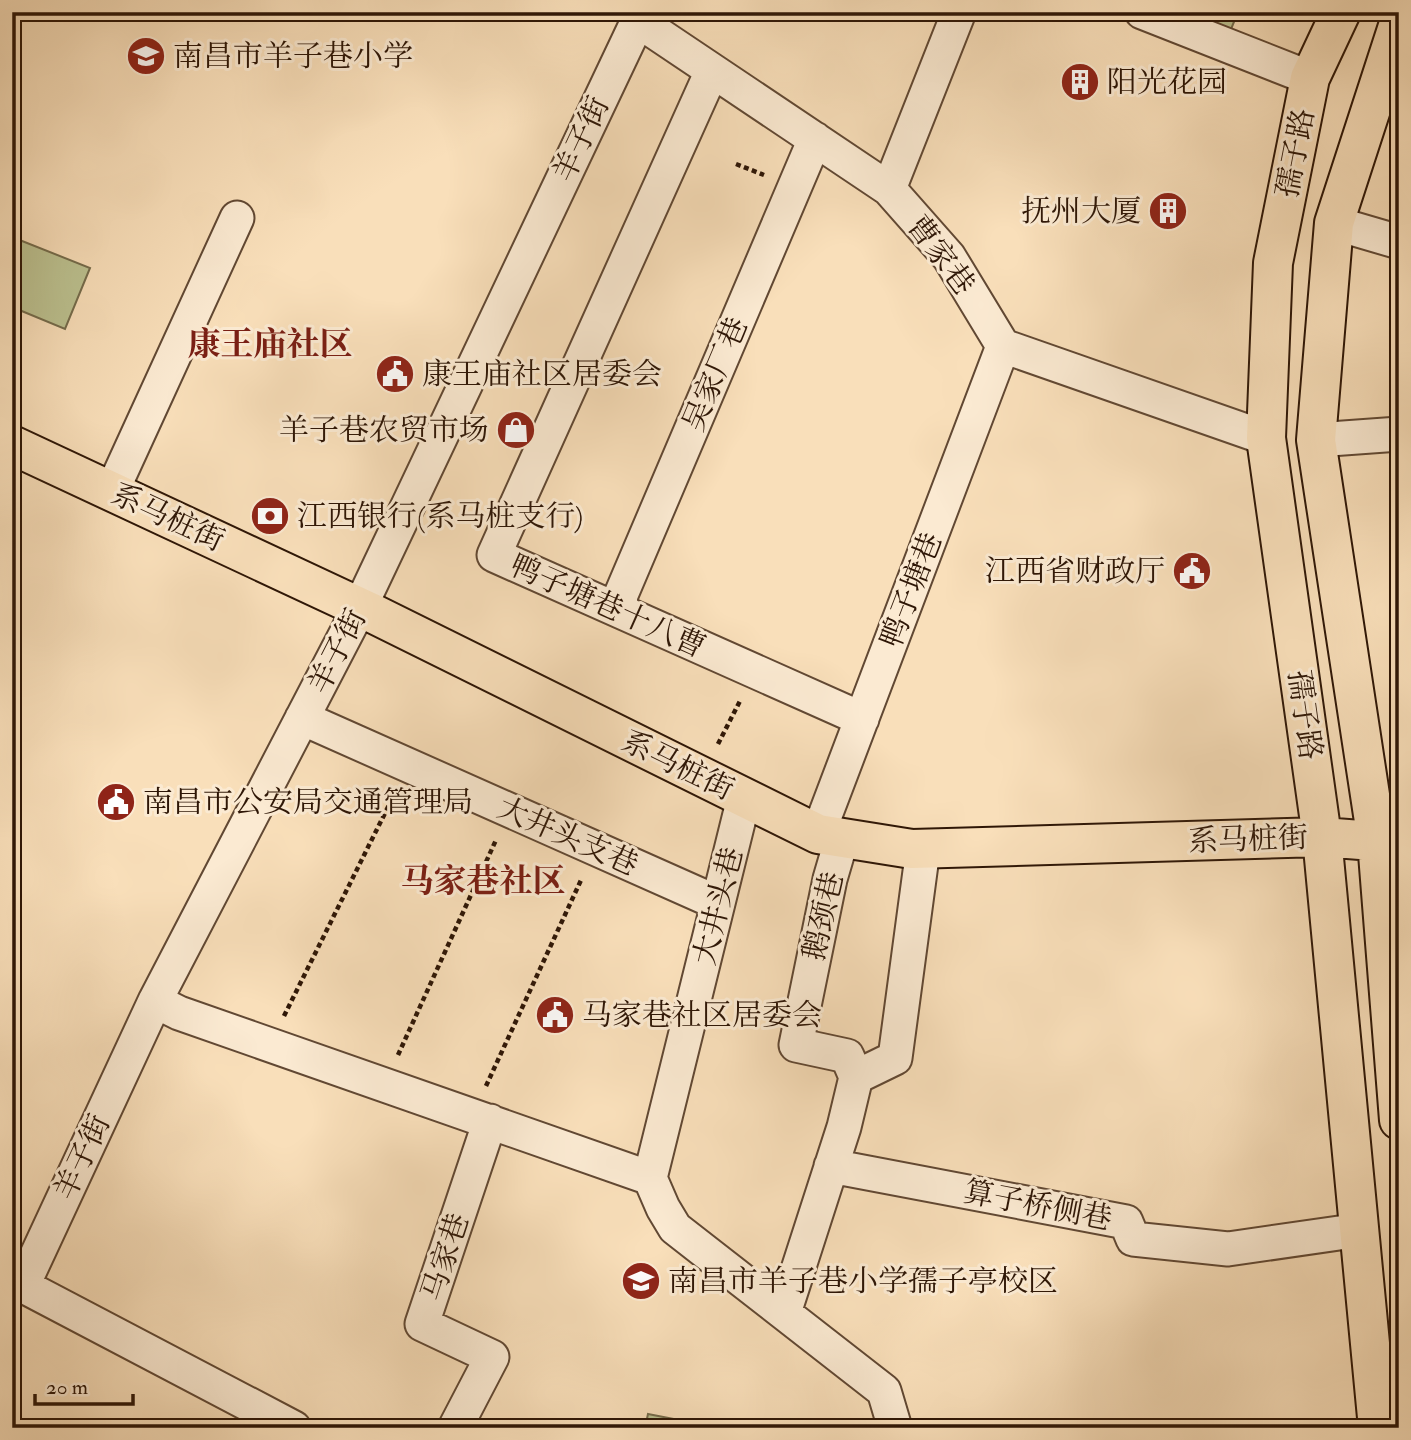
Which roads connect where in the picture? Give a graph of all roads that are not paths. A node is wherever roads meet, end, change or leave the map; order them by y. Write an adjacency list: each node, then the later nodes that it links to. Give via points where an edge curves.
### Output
1 (959, 12): 9 (street)
2 (1142, 12): 7 (street)
3 (1341, 12): 7 (main road, 孺子路)
4 (640, 16): 6 (street, 曹家巷); 19 (street, 羊子街)
5 (1399, 23): 11 (main road, 孺子路)
6 (712, 71): 8 (street, 曹家巷); 20 (street, 鸭子塘巷十八曹, via 494,555)
7 (1310, 78): 15 (main road, 孺子路, via 1273,263)
8 (815, 139): 9 (street, 曹家巷); 20 (street, 吴家厂巷, via 620,597)
9 (889, 190): 13 (street, 曹家巷, via 949,257)
10 (237, 218): 18 (street)
11 (1334, 223): 12 (street); 16 (main road, 孺子路)
12 (1399, 242)
13 (1003, 346): 15 (street); 22 (street, 鸭子塘巷)
14 (1399, 434): 16 (street)
15 (1266, 438): 26 (main road, 孺子路)
16 (1316, 440): 24 (main road, 孺子路)
17 (12, 445): 18 (main road, 系马桩街)
18 (112, 491): 19 (main road, 系马桩街)
19 (360, 607): 21 (street, 羊子街); 23 (main road, 系马桩街)
20 (622, 611): 22 (street, 鸭子塘巷十八曹)
21 (302, 718): 28 (street, 大井头支巷); 29 (street, 羊子街)
22 (862, 719): 25 (street, 鸭子塘巷)
23 (744, 798): 25 (main road, 系马桩街); 28 (street, 大井头巷)
24 (1387, 833): 26 (main road, 系马桩街); 32 (main road, 孺子路)
25 (830, 836): 27 (main road, 系马桩街); 30 (street, 鹅颈巷, via 830,879 796,1045 847,1056)
26 (1322, 837): 27 (main road, 系马桩街); 35 (main road, 孺子路)
27 (923, 849): 30 (street, via 895,1058)
28 (718, 903): 34 (street, 大井头巷)
29 (155, 1001): 31 (street); 36 (street, 羊子街)
30 (856, 1077): 33 (street)
31 (481, 1118): 34 (street); 39 (street, 马家巷, via 422,1324 492,1357)
32 (1399, 1119)
33 (831, 1166): 35 (street, 算子桥侧巷, via 1126,1222 1133,1239 1228,1249); 37 (street)
34 (650, 1178): 37 (street, via 675,1228)
35 (1360, 1230): 41 (main road, 孺子路)
36 (18, 1282): 38 (street)
37 (784, 1313): 40 (street, via 884,1391)
38 (294, 1428)
39 (455, 1428)
40 (895, 1428)
41 (1378, 1428)

